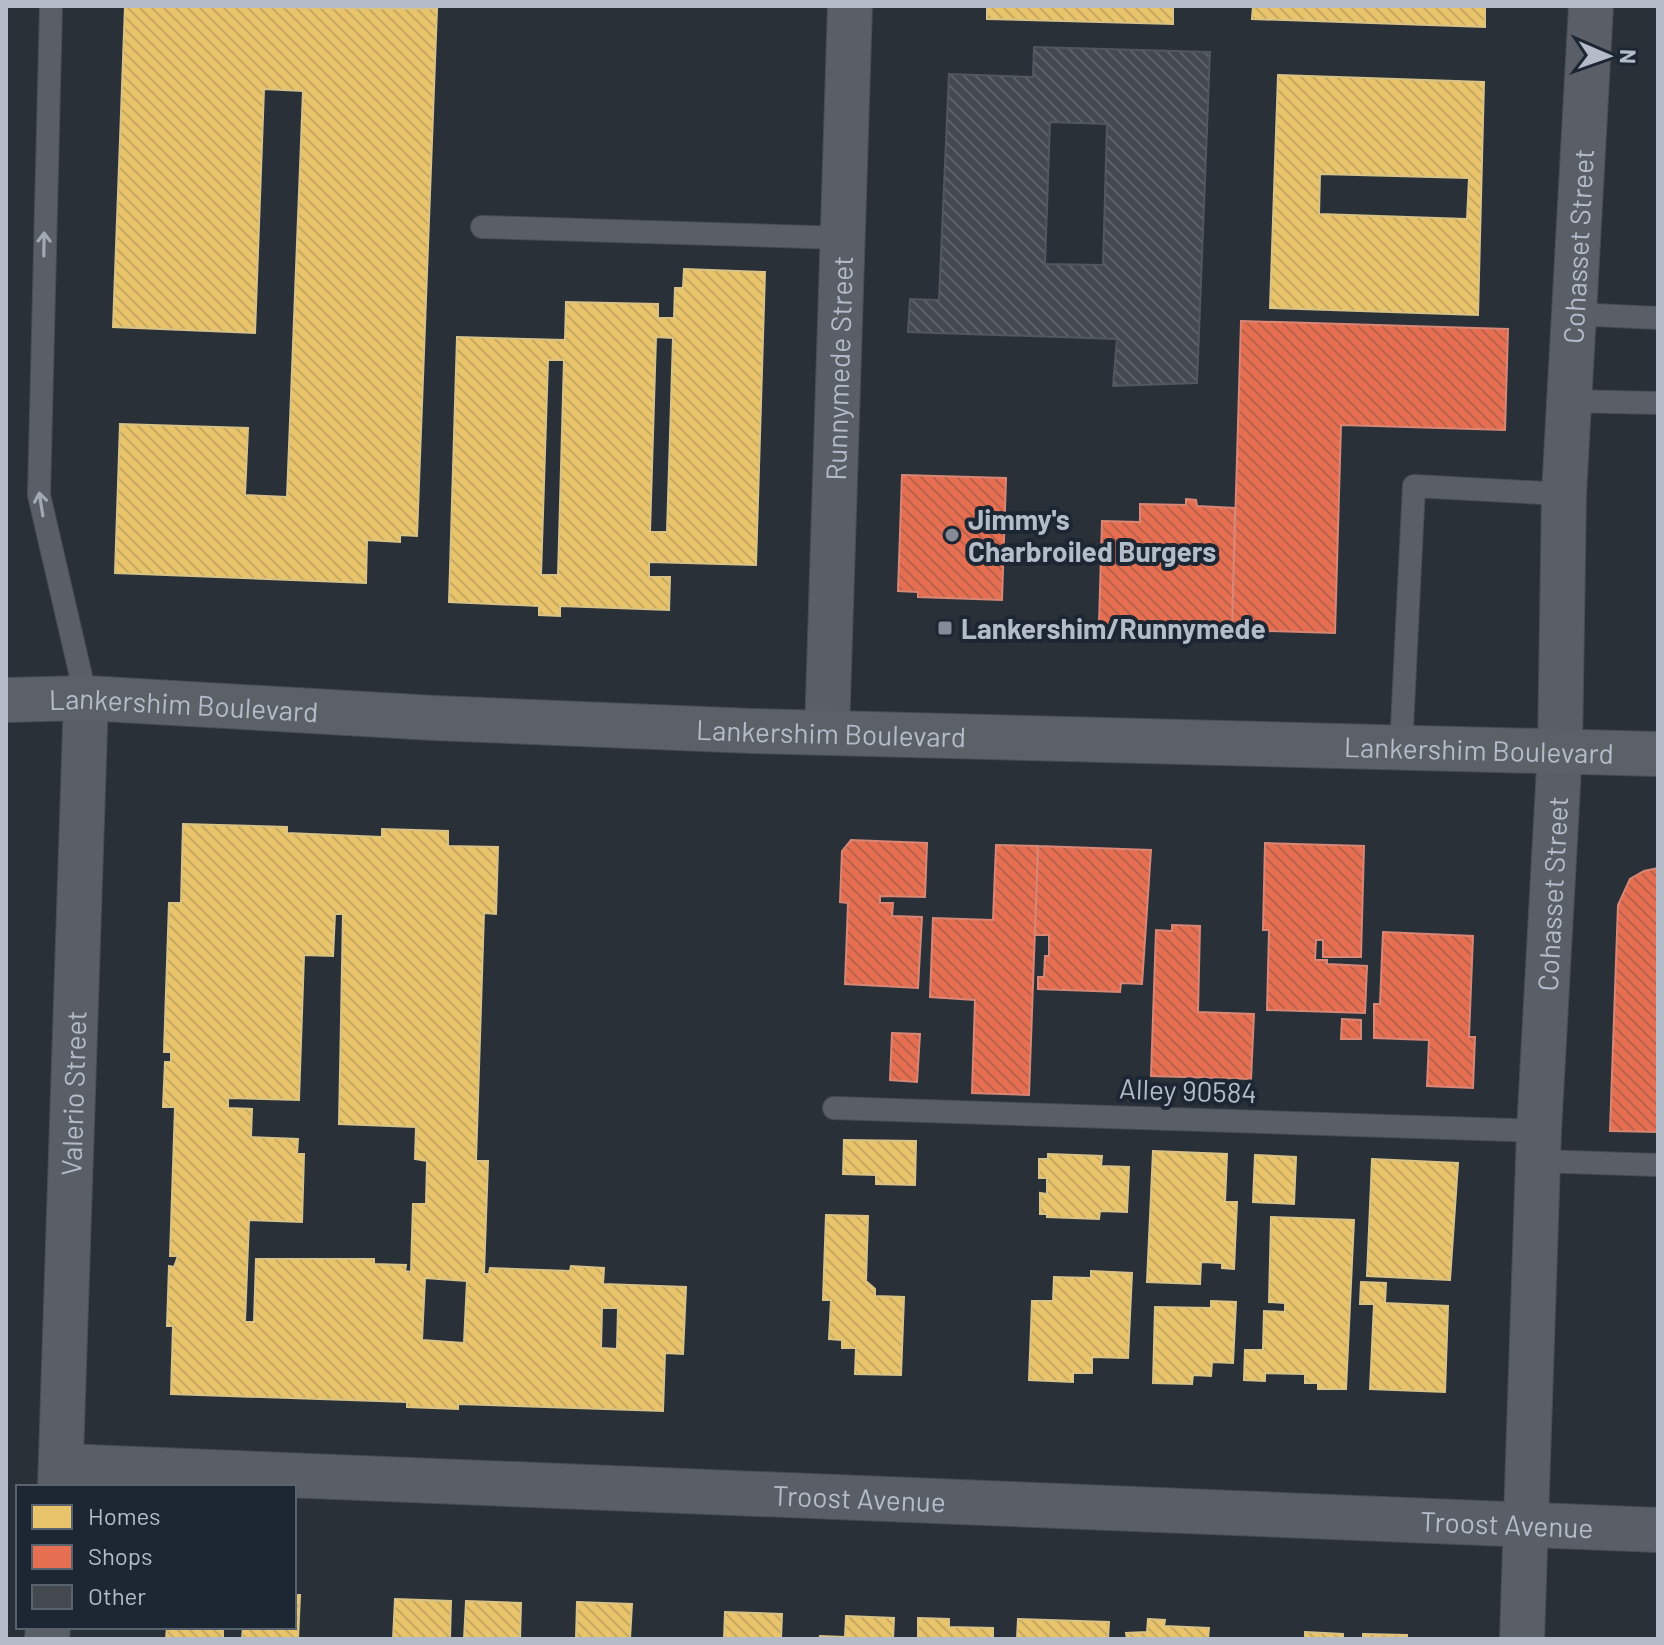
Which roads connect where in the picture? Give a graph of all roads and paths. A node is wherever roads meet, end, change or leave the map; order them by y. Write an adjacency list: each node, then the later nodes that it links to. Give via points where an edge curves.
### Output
1 (51, 6): 11 (lane, one-way to 1, via 39,495)
2 (850, 6): 5 (street, Runnymede Street)
3 (1591, 6): 6 (street, Cohasset Street)
4 (482, 227): 5 (lane)
5 (843, 238): 13 (street, Runnymede Street)
6 (1573, 314): 7 (lane); 8 (street, Cohasset Street)
7 (1658, 318)
8 (1569, 401): 9 (lane); 10 (street, Cohasset Street)
9 (1658, 403)
10 (1564, 494): 14 (lane, via 1414,486); 15 (street, Cohasset Street)
11 (86, 698): 12 (main road, Lankershim Boulevard); 13 (main road, Lankershim Boulevard, via 434,718); 20 (street, Valerio Street)
12 (6, 700)
13 (827, 732): 14 (main road, Lankershim Boulevard)
14 (1401, 747): 15 (main road, Lankershim Boulevard)
15 (1560, 749): 16 (main road, Lankershim Boulevard); 18 (street, Cohasset Street)
16 (1658, 754)
17 (834, 1108): 18 (lane, Alley 90584)
18 (1538, 1146): 19 (lane, Alley 90584); 21 (street, Cohasset Street)
19 (1658, 1165)
20 (61, 1476): 21 (street, Troost Avenue)
21 (1528, 1525): 22 (street, Troost Avenue); 23 (street, Cohasset Street)
22 (1658, 1530)
23 (1522, 1639)

